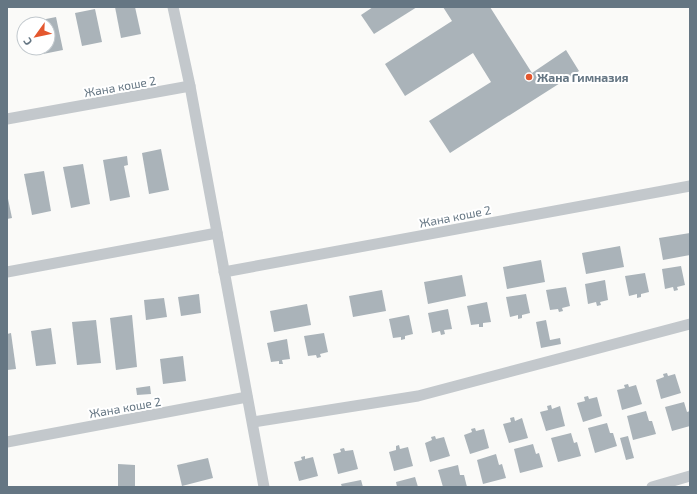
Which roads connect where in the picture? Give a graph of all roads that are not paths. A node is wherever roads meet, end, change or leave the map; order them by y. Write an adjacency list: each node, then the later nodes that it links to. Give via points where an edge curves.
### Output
1 (173, 7): 2 (street)
2 (190, 86): 3 (street, Жана коше 2); 5 (street)
3 (7, 120)
4 (690, 186): 7 (street, Жана коше 2)
5 (217, 233): 6 (street); 7 (street)
6 (7, 272)
7 (224, 272): 9 (street)
8 (690, 324): 10 (street, via 418,396)
9 (247, 398): 10 (street); 11 (street, Жана коше 2)
10 (253, 422): 13 (street)
11 (7, 442)
12 (690, 476): 14 (street)
13 (264, 487)
14 (652, 487)

